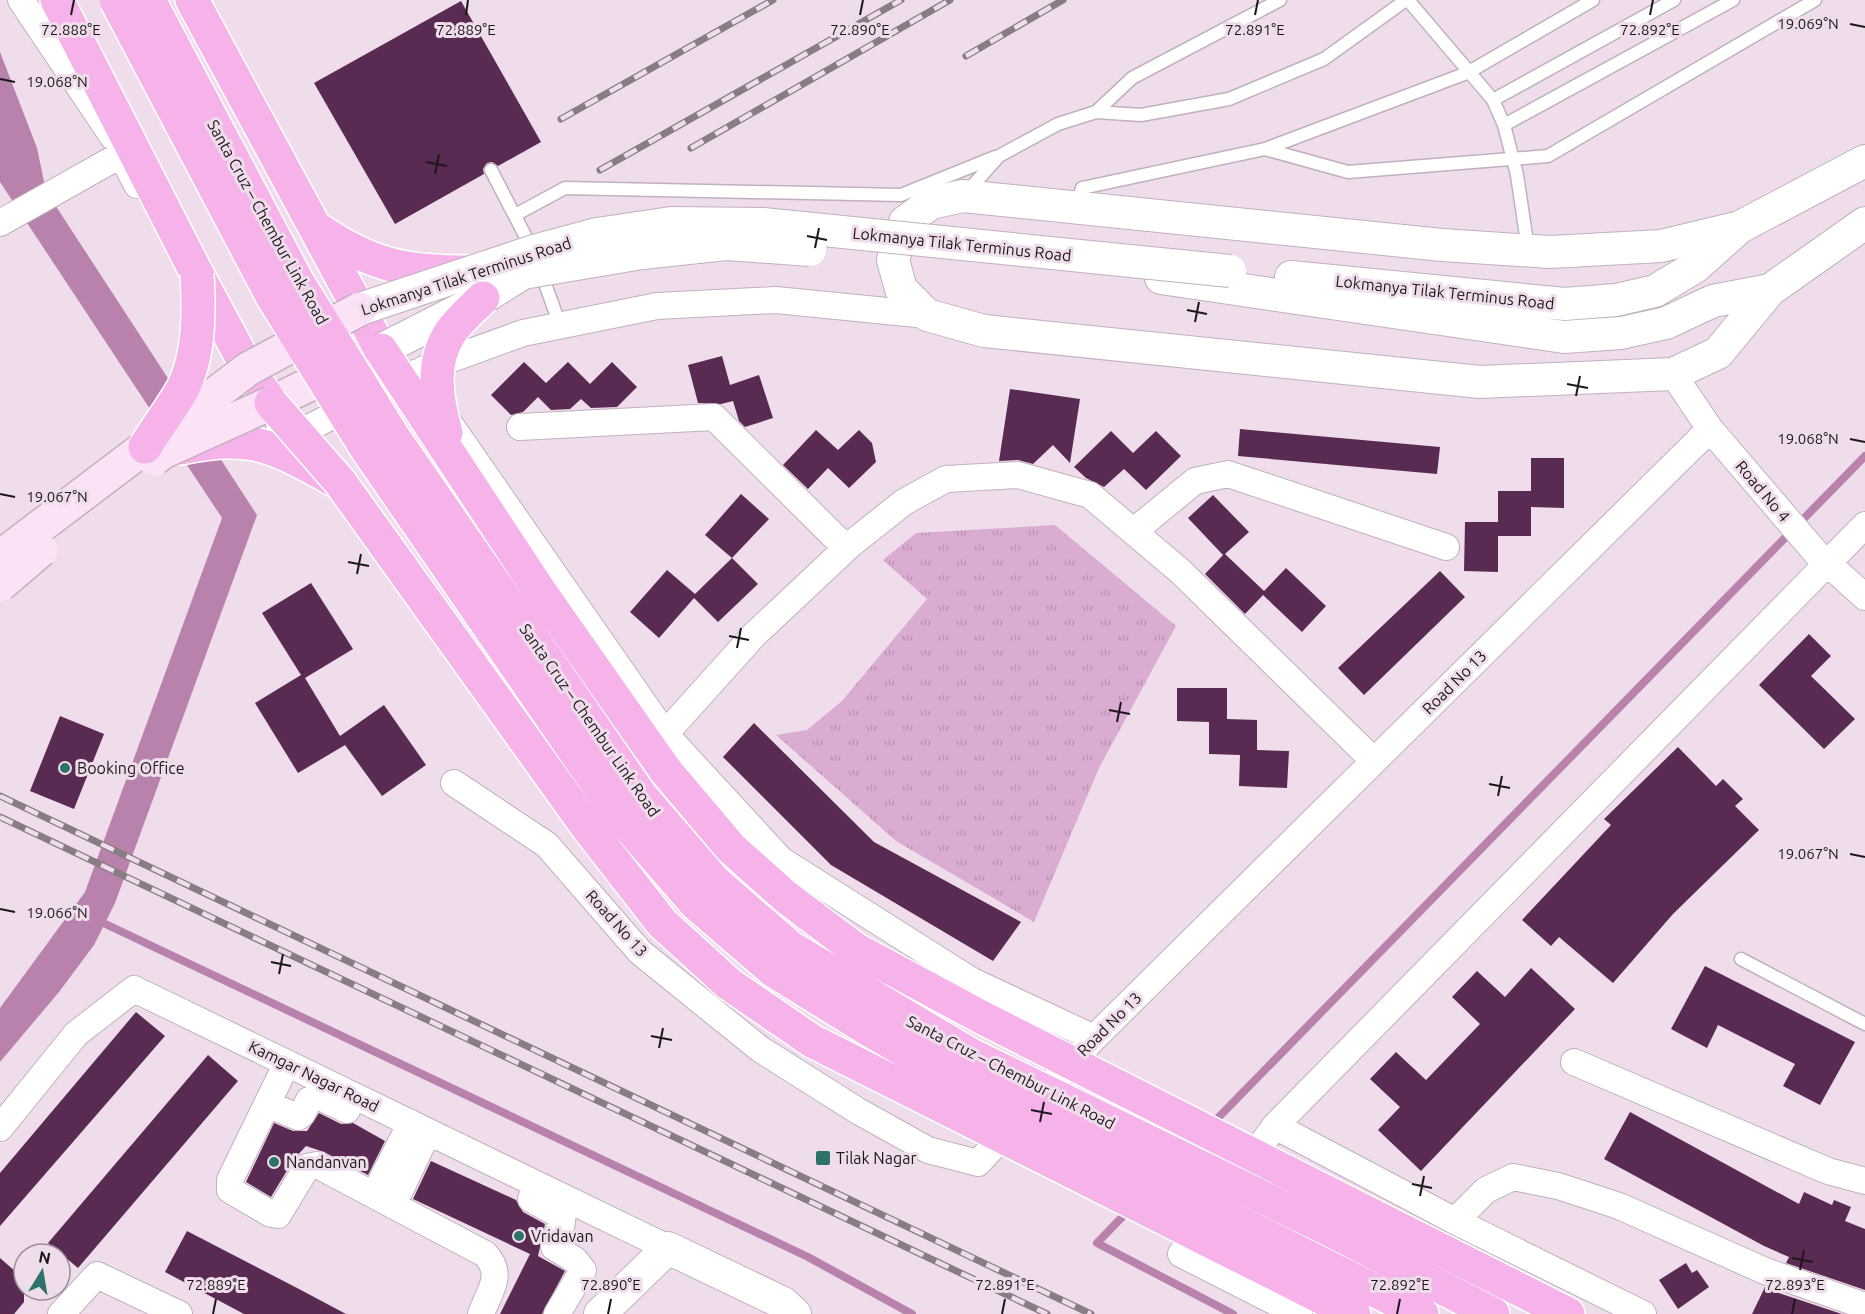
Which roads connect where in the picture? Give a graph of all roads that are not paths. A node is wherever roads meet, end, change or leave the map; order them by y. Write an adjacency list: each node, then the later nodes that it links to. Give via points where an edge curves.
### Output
1 (21, 0): 18 (street, via 112,135)
2 (57, 0): 30 (highway)
3 (116, 0): 72 (highway, Santa Cruz – Chembur Link Road, bridge, via 272,296 368,451 618,814 695,903 774,971)
4 (149, 0): 82 (highway, Santa Cruz – Chembur Link Road, bridge, via 297,281 392,435 641,796 715,882 791,948 971,1055)
5 (192, 0): 27 (highway)
6 (1280, 0): 14 (lane, via 1132,78)
7 (1407, 0): 12 (lane); 14 (lane, via 1324,59 1229,99 1142,115)
8 (1593, 0): 12 (lane)
9 (1674, 0): 13 (lane)
10 (1733, 0): 15 (lane)
11 (1815, 0): 19 (lane, via 1548,156)
12 (1467, 73): 13 (lane); 16 (lane)
13 (1493, 100): 15 (lane)
14 (1096, 112): 17 (lane, via 1058,124)
15 (1504, 124): 19 (lane)
16 (1265, 149): 19 (lane, via 1348,172); 23 (lane, via 1082,188)
17 (999, 156): 22 (lane); 24 (lane, via 901,195 565,188)
18 (123, 158): 26 (street, via 117,157); 38 (street, via 263,419 279,429 303,431)
19 (1513, 159): 29 (lane)
20 (1865, 160): 28 (street, Lokmanya Tilak Terminus Road)
21 (490, 170): 24 (lane)
22 (963, 196): 23 (street); 34 (street, via 931,203 905,222 896,250 893,260 901,289)
23 (1077, 206): 29 (street, via 1442,245)
24 (515, 215): 35 (lane, via 528,238)
25 (1865, 222): 32 (street, Lokmanya Tilak Terminus Road)
26 (1, 223)
27 (315, 227): 31 (highway, bridge, via 350,250 391,267 433,272); 33 (highway)
28 (1740, 227): 29 (street, via 1661,246); 31 (street, Lokmanya Tilak Terminus Road, bridge, via 1695,267 1655,291 1616,300 1565,304 764,224 671,223 597,234 534,251)
29 (1529, 250)
30 (197, 274): 37 (highway); 43 (highway, bridge, via 199,310 190,365)
31 (480, 285): 32 (street, Lokmanya Tilak Terminus Road, bridge, via 523,273 642,253 726,244 1160,278 1564,337 1655,326 1713,301); 33 (street, Lokmanya Tilak Terminus Road, bridge); 36 (street, Lokmanya Tilak Terminus Road, bridge); 44 (highway, bridge, via 450,334 438,365 436,398 446,433)
32 (1770, 291): 39 (street, via 1718,353)
33 (360, 309): 36 (highway); 37 (main road, Lokmanya Tilak Terminus Road, bridge)
34 (927, 315): 35 (street, via 776,300 657,306); 39 (street, via 984,331 1480,382)
35 (560, 325): 38 (street, via 523,333)
36 (381, 350): 40 (main road, Lokmanya Tilak Terminus Road, bridge); 44 (highway, bridge)
37 (248, 369): 40 (highway); 43 (main road, Lokmanya Tilak Terminus Road, bridge)
38 (414, 373): 54 (street)
39 (1673, 374): 42 (street, Road No 4)
40 (271, 403): 43 (main road, Lokmanya Tilak Terminus Road, bridge); 45 (highway, bridge)
41 (520, 427): 49 (street, via 714,417)
42 (1710, 429): 51 (street, Road No 4); 55 (street, Road No 13)
43 (154, 449): 45 (highway, bridge, via 210,441 250,441 284,452); 50 (main road, Lokmanya Tilak Terminus Road, bridge); 52 (main road, Lokmanya Tilak Terminus Road, bridge)
44 (468, 481): 83 (highway, bridge, via 666,771 731,848 786,897 855,949 982,1018)
45 (340, 482): 72 (highway, bridge, via 588,828 662,923 729,984 812,1041)
46 (1865, 525): 51 (street)
47 (1134, 531): 48 (street, via 1195,481 1228,474); 49 (street, via 1090,495 1018,475 946,479 904,502); 55 (street)
48 (1446, 547)
49 (846, 548): 54 (street, via 754,636)
50 (0, 557)
51 (1822, 560): 53 (street, Road No 4); 64 (street)
52 (0, 585)
53 (1865, 597)
54 (665, 734): 59 (street, via 781,860 972,981)
55 (1374, 761): 59 (street, Road No 13)
56 (454, 783): 59 (street, Road No 13, via 547,845 640,952 760,1049 928,1150 978,1163)
57 (1741, 959): 58 (lane)
58 (1865, 1024)
59 (1094, 1038)
60 (1574, 1062): 67 (street, via 1828,1171)
61 (287, 1063): 62 (street); 63 (street, Kamgar Nagar Road); 65 (street, Kamgar Nagar Road, via 134,989 76,1034)
62 (267, 1104): 63 (street, via 297,1117 309,1100 320,1097); 69 (street, via 230,1180 230,1190 278,1215 312,1164)
63 (360, 1107): 66 (street, Kamgar Nagar Road)
64 (1275, 1126): 70 (street); 72 (street, via 1181,1254)
65 (0, 1128)
66 (416, 1135): 68 (street, Kamgar Nagar Road); 69 (street)
67 (1865, 1181)
68 (536, 1193): 71 (street, Kamgar Nagar Road); 74 (street, via 562,1216 554,1247 583,1270)
69 (384, 1200): 77 (street, via 493,1262 495,1281)
70 (1455, 1221): 73 (street, via 1486,1190 1513,1177 1558,1186 1618,1206 1765,1271); 84 (street)
71 (668, 1248): 78 (street); 79 (street, Kamgar Nagar Road, via 783,1303)
72 (1307, 1288): 80 (highway); 81 (highway, Santa Cruz – Chembur Link Road)
73 (1865, 1306)
74 (567, 1311)
75 (61, 1314): 76 (street, via 98,1275)
76 (179, 1314)
77 (481, 1314)
78 (600, 1314)
79 (795, 1314)
80 (1354, 1314)
81 (1422, 1314)
82 (1493, 1314)
83 (1568, 1314)
84 (1643, 1314)

